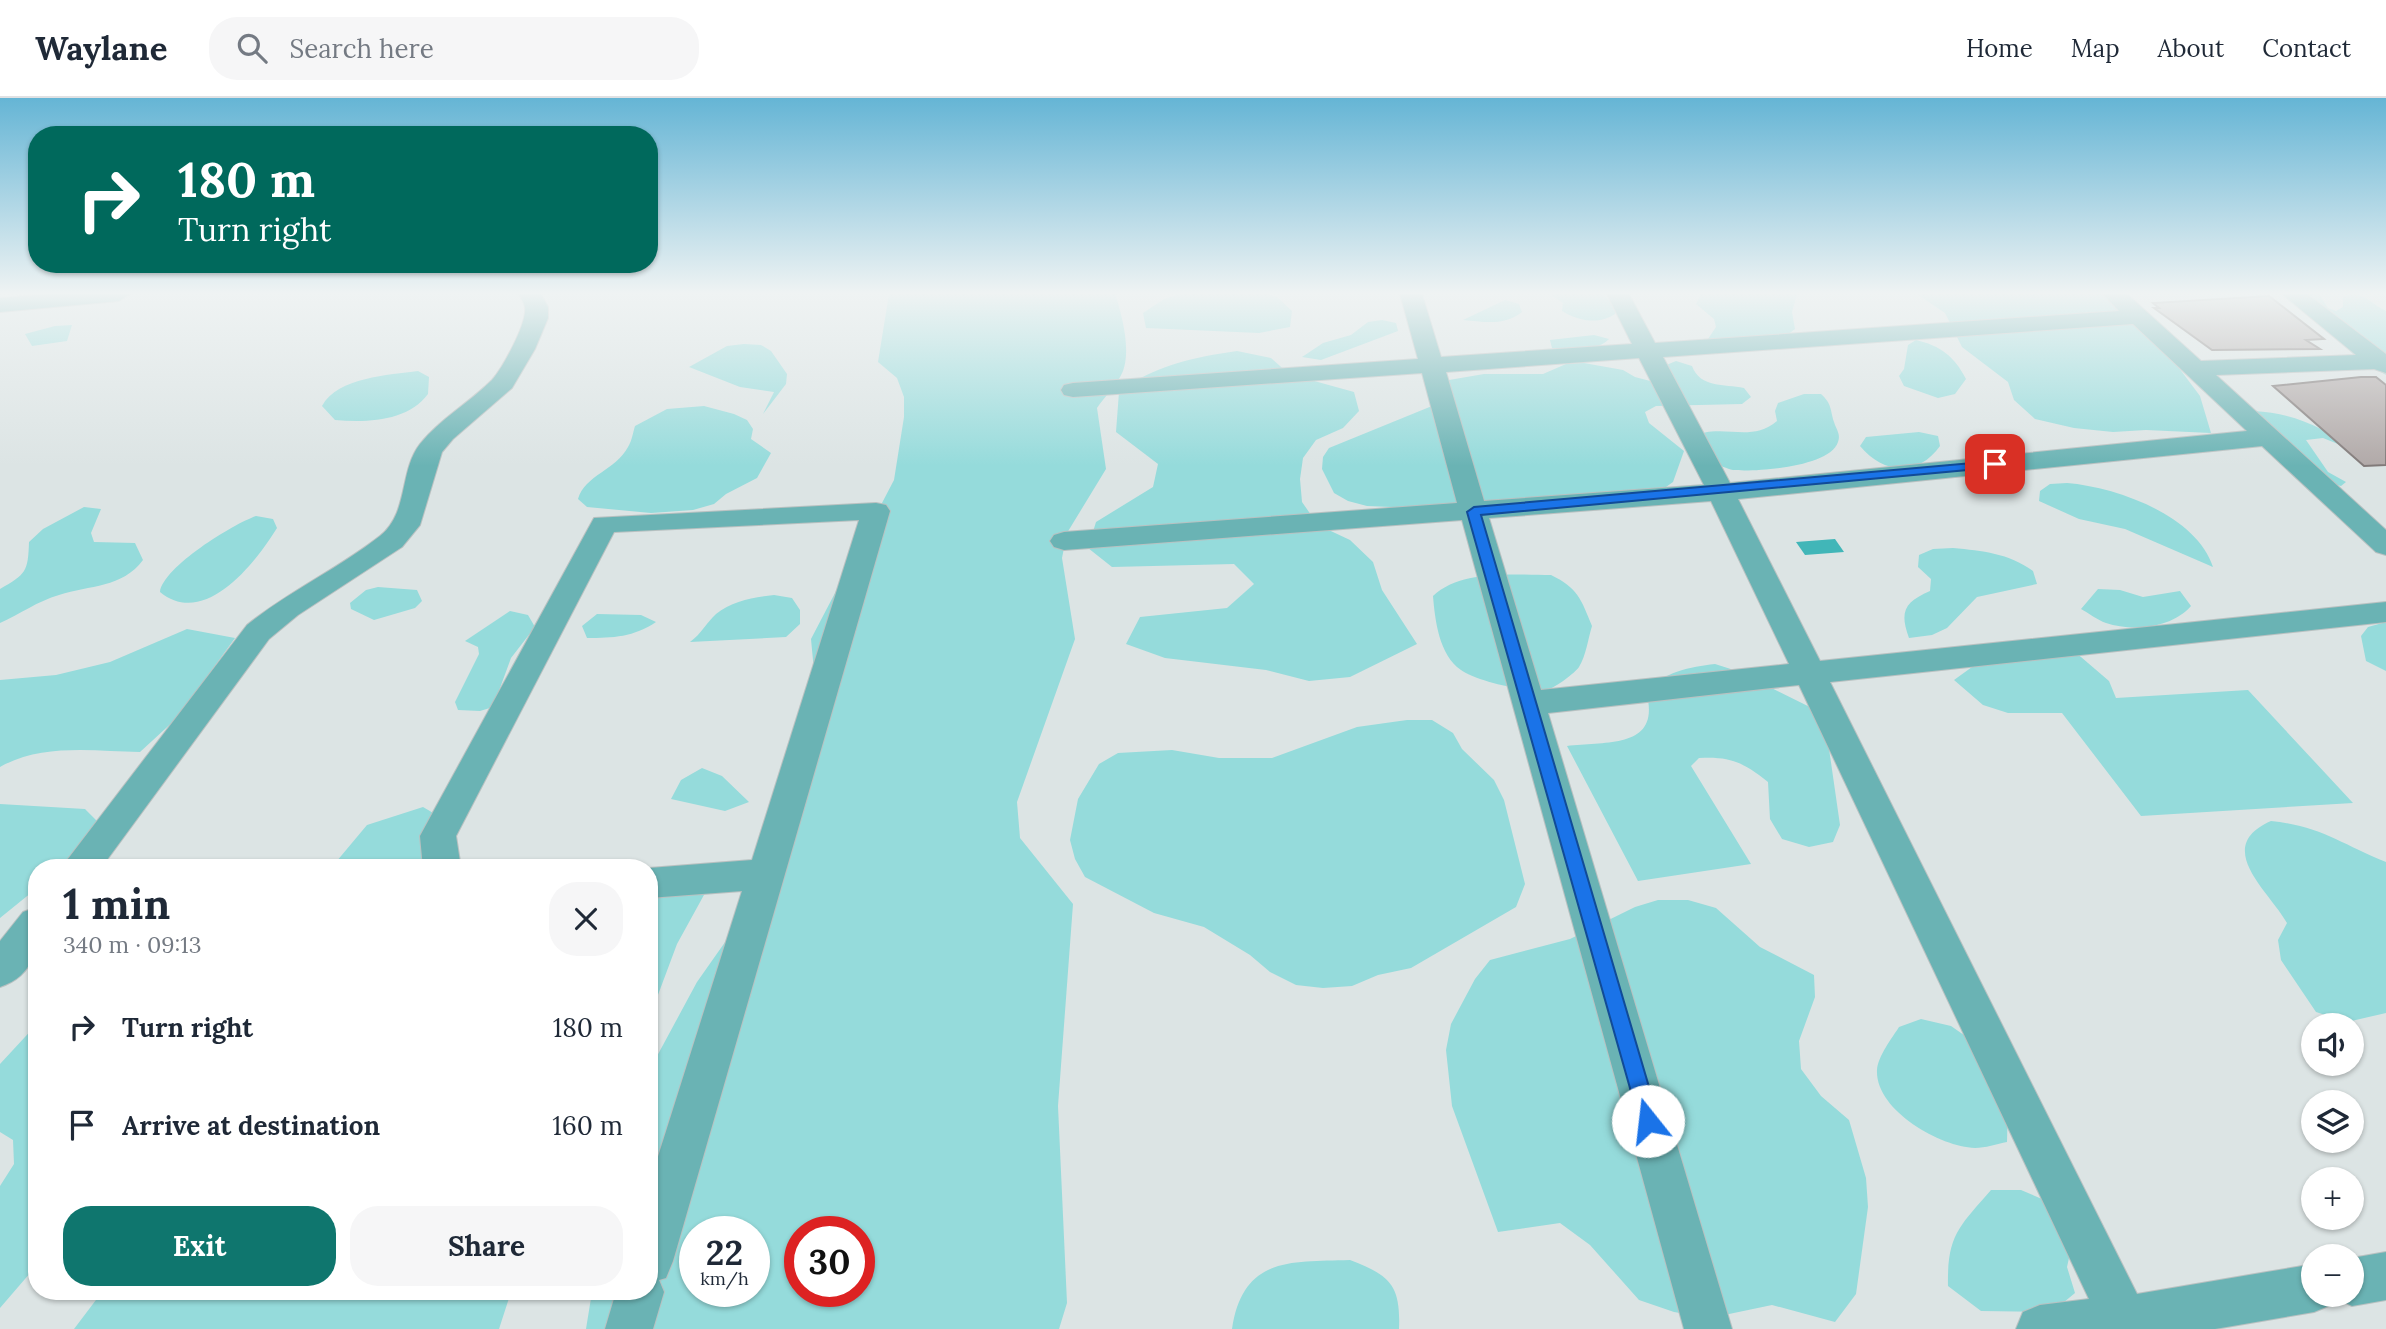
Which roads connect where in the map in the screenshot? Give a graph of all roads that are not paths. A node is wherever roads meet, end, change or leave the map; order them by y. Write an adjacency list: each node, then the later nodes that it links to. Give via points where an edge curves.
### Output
1 (522, 351): 19 (street, via 503,383 429,451 410,519 392,541 287,608 258,632)
2 (1428, 351): 8 (street)
3 (1614, 351): 8 (street)
4 (1648, 351): 12 (street)
5 (2176, 351): 9 (street)
6 (2367, 351): 7 (street)
7 (2383, 364): 9 (street)
8 (1432, 365): 10 (street); 13 (street)
9 (2195, 369): 11 (street)
10 (1073, 390)
11 (2269, 437): 12 (street); 15 (street)
12 (1721, 492): 13 (street); 17 (street)
13 (1474, 512): 14 (street); 18 (street)
14 (1064, 541)
15 (2386, 546)
16 (2386, 612): 17 (street)
17 (1811, 675): 18 (street); 30 (street)
18 (1529, 703): 32 (street)
19 (87, 859)
20 (441, 859): 21 (street, via 438,836 604,524 876,511)
21 (766, 874): 22 (street); 25 (street)
22 (658, 882)
23 (28, 934): 24 (street)
24 (0, 970)
25 (658, 1231)
26 (2386, 1276): 27 (street)
27 (2364, 1280)
28 (2301, 1291): 30 (street)
29 (638, 1300): 31 (street)
30 (2127, 1324): 33 (street)
31 (629, 1329)
32 (1708, 1329)
33 (2040, 1329)

